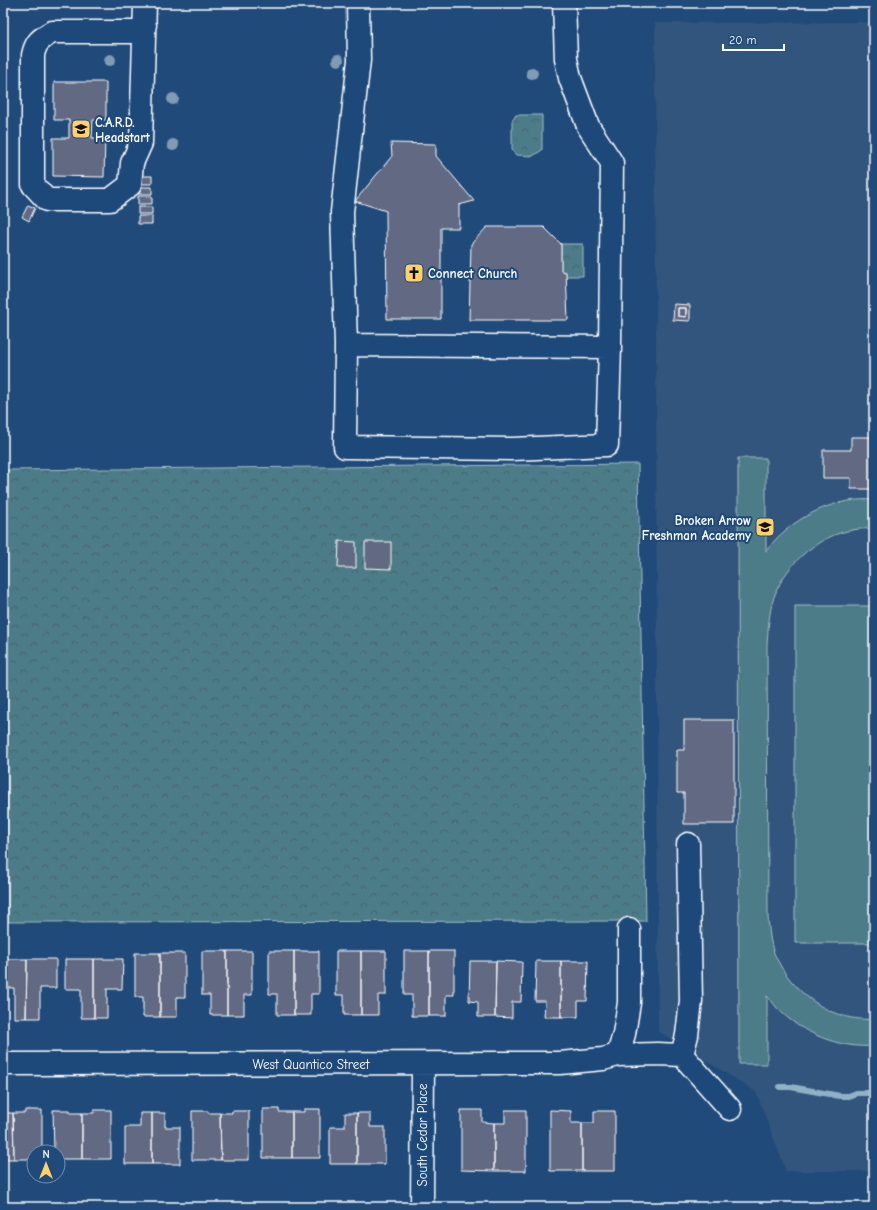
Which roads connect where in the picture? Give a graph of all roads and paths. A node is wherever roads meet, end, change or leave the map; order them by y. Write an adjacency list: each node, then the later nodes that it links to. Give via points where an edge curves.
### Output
1 (145, 3): 4 (street)
2 (358, 3): 5 (street, via 359,60 342,212)
3 (564, 3): 6 (street, via 566,59 570,78 588,126 612,163)
4 (145, 25): 4 (street, via 141,143 132,163 130,185 110,200 47,200 33,185 35,46 41,38 52,32 137,32)
5 (346, 345): 6 (street); 6 (street, via 345,447 512,449 607,445)
6 (610, 347)
7 (688, 844): 10 (street, via 691,1001)
8 (629, 929): 9 (street, via 629,1003)
9 (618, 1055): 10 (street, West Quantico Street); 12 (street, West Quantico Street, via 560,1063)
10 (682, 1055): 13 (street)
11 (3, 1064): 12 (street, West Quantico Street)
12 (423, 1064): 14 (street, South Cedar Place)
13 (730, 1109)
14 (422, 1207)

